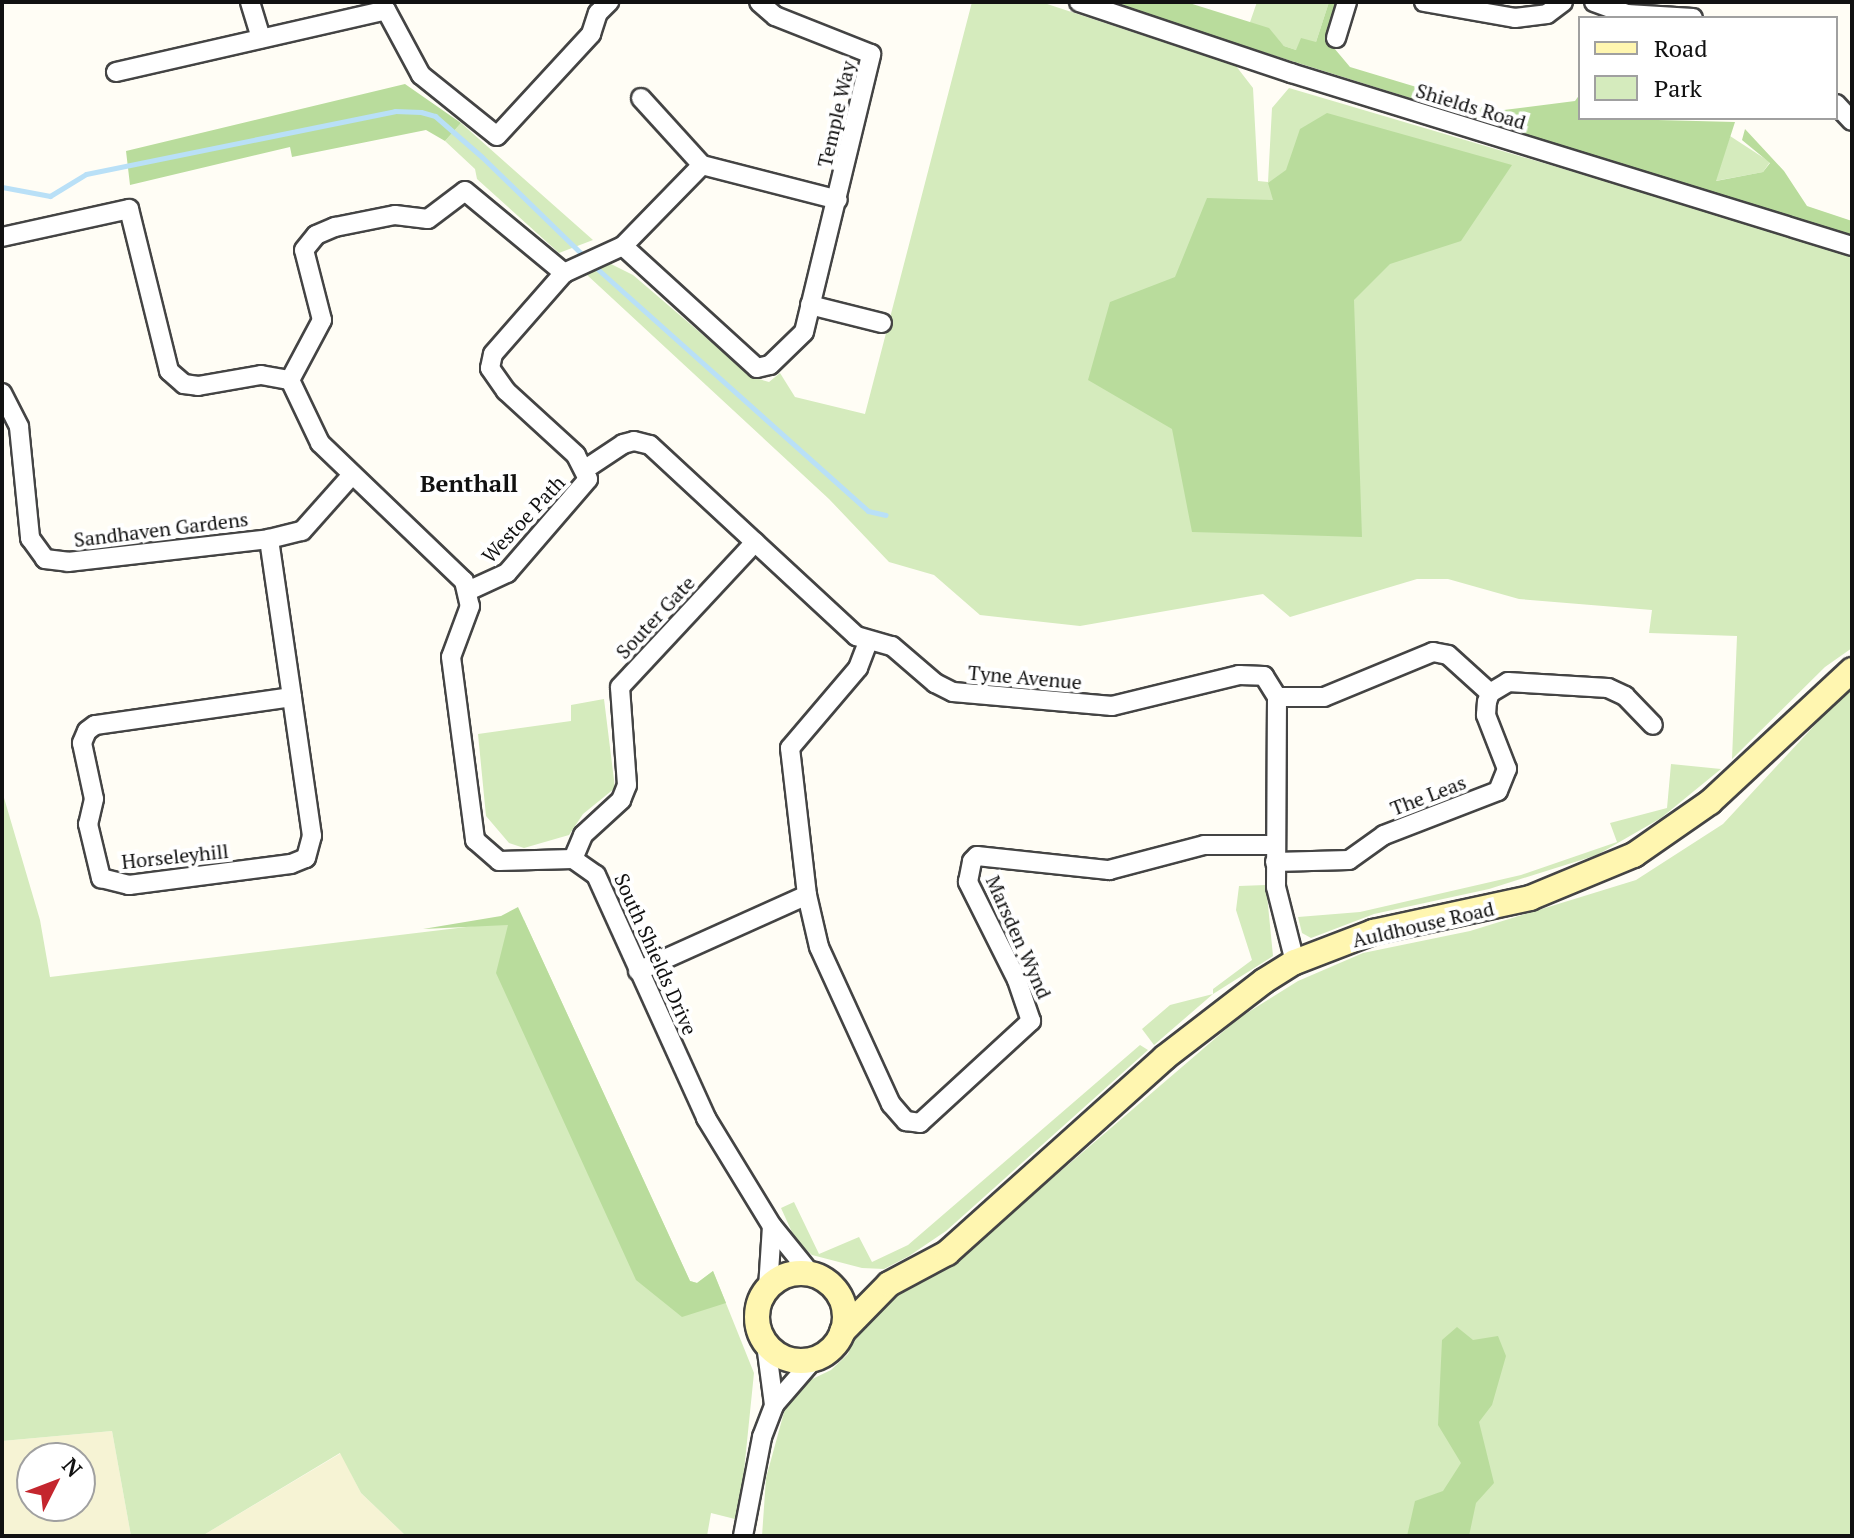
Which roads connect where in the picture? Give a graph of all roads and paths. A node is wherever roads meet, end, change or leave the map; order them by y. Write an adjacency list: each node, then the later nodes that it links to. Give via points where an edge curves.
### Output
1 (250, 2): 11 (street)
2 (759, 2): 18 (street, Temple Way, via 775,16 871,54)
3 (1079, 2): 21 (street, Shields Road)
4 (1347, 2): 12 (street)
5 (1424, 2): 6 (street, via 1515,18 1547,14)
6 (1563, 2)
7 (1594, 2): 10 (street, via 1627,14)
8 (388, 6): 9 (street, via 421,75 497,136 591,34); 11 (street)
9 (597, 6)
10 (1688, 11)
11 (261, 38): 13 (street)
12 (1336, 38)
13 (116, 72)
14 (641, 98): 17 (street)
15 (1838, 106): 16 (street)
16 (1852, 121)
17 (702, 165): 18 (street); 20 (street, Westoe Path)
18 (838, 200): 23 (street, Temple Way)
19 (2, 237): 25 (street, via 129,209 169,371 184,384 198,386 261,375)
20 (623, 246): 22 (street, Westoe Path); 23 (street, Temple Way, via 757,368 770,365 804,332)
21 (1852, 246)
22 (564, 273): 25 (street, via 465,191 428,219 395,215 335,227 316,235 304,250 322,320); 27 (street, Westoe Path, via 493,354 490,368 506,391)
23 (810, 305): 24 (street)
24 (882, 323)
25 (290, 380): 28 (street, via 320,443)
26 (2, 393): 29 (street, Sandhaven Gardens, via 19,427 30,538 45,559 68,562)
27 (587, 468): 30 (street, Tyne Avenue, via 623,444 650,445); 31 (street, Westoe Path, via 582,489 507,573)
28 (351, 476): 29 (street, via 302,531); 31 (street)
29 (269, 539): 35 (street, Horseleyhill)
30 (755, 542): 32 (street, Tyne Avenue); 39 (street, Souter Gate, via 620,687 627,785 621,800 583,835)
31 (470, 590): 39 (street, via 467,622 451,657 475,840 499,861)
32 (868, 642): 36 (street, Tyne Avenue, via 892,646 953,692 1123,705 1253,675 1264,676); 40 (street, via 858,668 790,748)
33 (1852, 670): 41 (street, Auldhouse Road, via 1710,802 1622,861 1530,898 1373,932)
34 (1490, 693): 36 (street, via 1448,655 1433,652 1324,697); 37 (street, via 1508,682 1608,688 1625,696); 38 (street, The Leas, via 1486,715 1508,777 1498,791 1384,835 1349,860)
35 (292, 697): 35 (street, Horseleyhill, via 312,836 306,858 129,885 101,878 88,824 94,799 82,743 87,731 95,725)
36 (1277, 697): 38 (street)
37 (1653, 725)
38 (1275, 854): 40 (street, Marsden Wynd, via 1204,845 1109,870 977,856 968,882 1013,971 1031,1021 920,1123 906,1121 891,1104 819,947); 41 (street, via 1285,935)
39 (573, 859): 42 (street, South Shields Drive, via 596,875)
40 (807, 895): 42 (street)
41 (1295, 962): 45 (street, Auldhouse Road, via 1198,1030 947,1253)
42 (638, 971): 43 (street, South Shields Drive, via 706,1118)
43 (772, 1226): 44 (street, South Shields Drive); 46 (street)
44 (818, 1277): 45 (street); 46 (street, via 786,1275); 47 (street, via 843,1303)
45 (889, 1284): 47 (street, Auldhouse Road)
46 (768, 1288): 48 (street, via 757,1319)
47 (842, 1332): 49 (street, via 835,1346)
48 (766, 1344): 49 (street, via 792,1360); 50 (street)
49 (814, 1359): 50 (street)
50 (774, 1405): 51 (street, via 762,1437)
51 (743, 1536)

